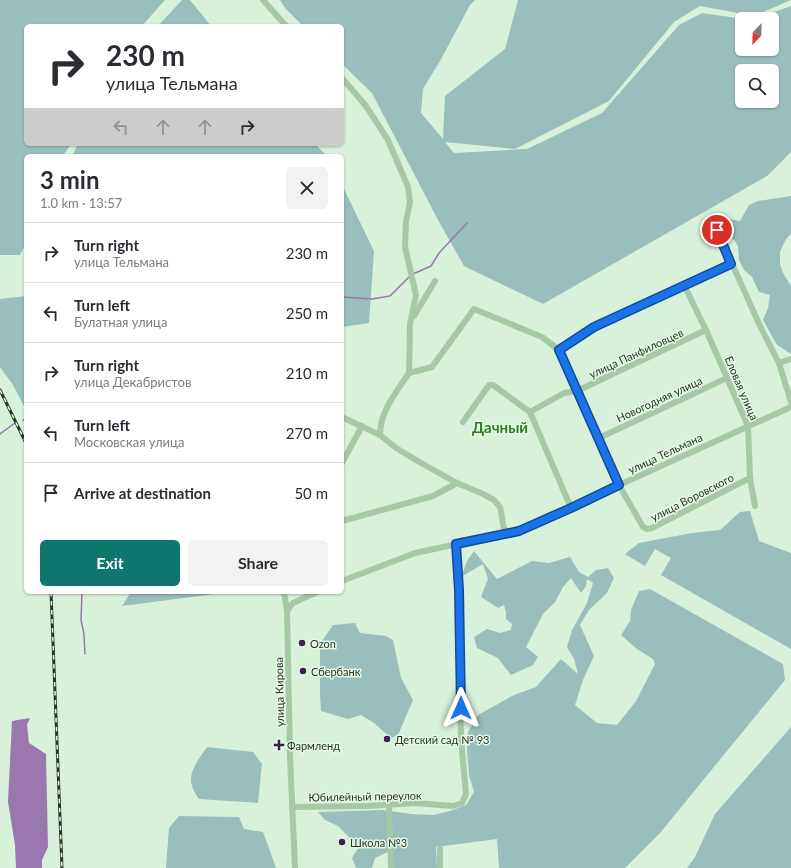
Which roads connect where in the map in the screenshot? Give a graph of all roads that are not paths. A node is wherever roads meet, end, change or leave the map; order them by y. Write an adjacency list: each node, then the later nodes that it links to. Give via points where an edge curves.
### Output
1 (262, 0): 2 (street)
2 (284, 24)
3 (344, 80): 8 (street, via 366,106 388,140 408,187 410,202 405,247 416,295)
4 (712, 219): 5 (street)
5 (731, 264): 7 (street); 12 (street)
6 (435, 281): 8 (street)
7 (684, 285): 9 (street, Еловая улица); 10 (street, via 594,327)
8 (410, 324): 13 (street)
9 (706, 330): 14 (street, Еловая улица); 15 (street, улица Панфиловцев)
10 (559, 350): 13 (street, via 542,337 474,309 432,367); 15 (street)
11 (791, 360): 12 (street)
12 (779, 363): 16 (street)
13 (408, 373): 23 (street, via 383,414)
14 (727, 378): 22 (street, Еловая улица); 24 (street, Новогодняя улица)
15 (577, 391): 18 (street, улица Панфиловцев, via 564,394); 24 (street)
16 (791, 402)
17 (791, 407): 22 (street, улица Тельмана)
18 (530, 412): 20 (street, via 493,385 489,385); 30 (street)
19 (344, 418): 21 (street)
20 (464, 422)
21 (362, 426): 23 (street); 25 (street)
22 (748, 426): 26 (street, Еловая улица); 28 (street, улица Тельмана)
23 (380, 435): 27 (street, via 396,448)
24 (598, 438): 28 (street)
25 (344, 459)
26 (750, 478): 28 (street, улица Воровского, via 648,529 643,526); 29 (street, Еловая улица)
27 (457, 483): 31 (street, via 433,496); 32 (street, via 494,500 500,507)
28 (619, 485): 30 (street, улица Тельмана)
29 (754, 506)
30 (571, 508): 32 (street, улица Тельмана, via 519,531)
31 (344, 520)
32 (505, 534): 33 (street, улица Тельмана)
33 (456, 544): 34 (street, улица Тельмана, via 415,553); 38 (street, Юбилейный переулок, via 461,740 466,794 462,803 453,806 415,803)
34 (344, 580)
35 (284, 594): 37 (street, улица Кирова)
36 (313, 594): 37 (street, via 293,603)
37 (287, 611): 39 (street, улица Кирова)
38 (389, 805): 39 (street, Юбилейный переулок); 42 (street)
39 (292, 807): 41 (street, улица Кирова)
40 (440, 849): 43 (street)
41 (295, 868)
42 (391, 868)
43 (440, 868)

